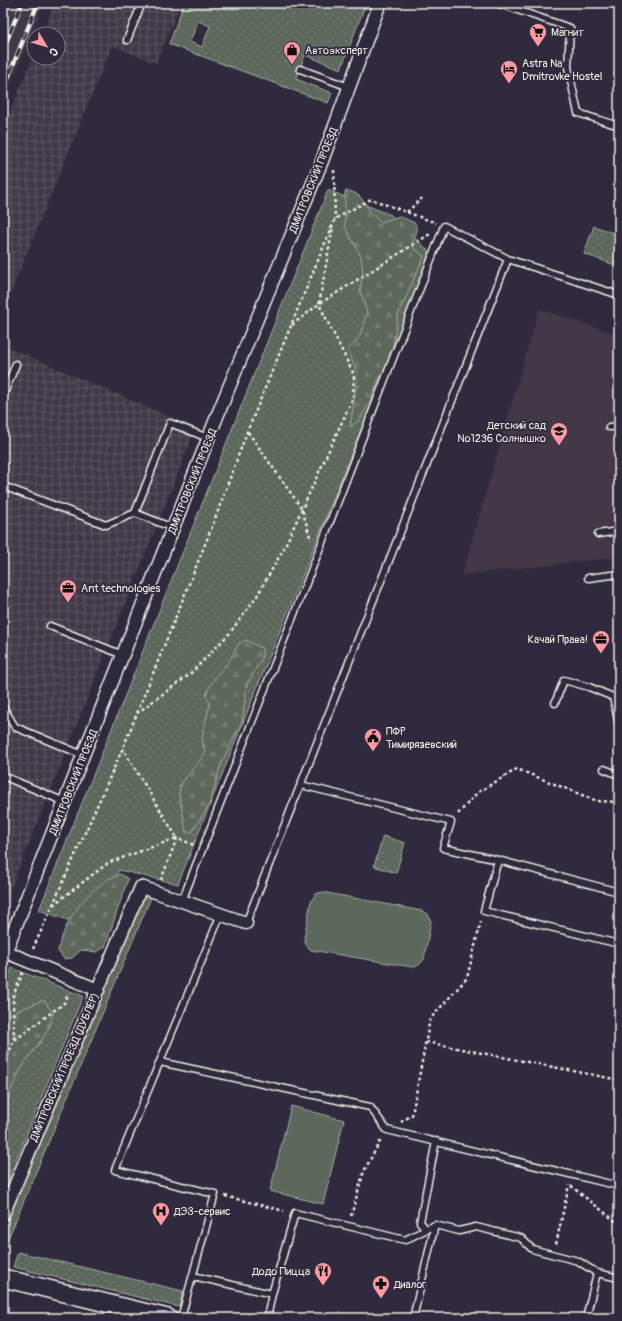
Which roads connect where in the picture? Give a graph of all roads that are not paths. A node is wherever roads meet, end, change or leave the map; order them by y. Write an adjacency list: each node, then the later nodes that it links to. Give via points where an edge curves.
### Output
1 (142, 3): 4 (lane)
2 (380, 3): 6 (street, ДМИТРОВСКИЙ ПРОЕЗД)
3 (497, 3): 7 (lane, via 570,28 568,67 578,113)
4 (127, 40)
5 (300, 69): 6 (lane)
6 (349, 87): 14 (street, ДМИТРОВСКИЙ ПРОЕЗД, via 322,161)
7 (619, 126)
8 (508, 259): 9 (lane); 31 (lane); 35 (lane, via 444,226)
9 (619, 295)
10 (16, 364): 11 (lane)
11 (3, 396)
12 (619, 426): 13 (lane)
13 (609, 427)
14 (208, 438): 16 (lane, via 170,424); 17 (street, ДМИТРОВСКИЙ ПРОЕЗД)
15 (3, 486): 16 (lane, via 106,525)
16 (135, 513): 17 (lane)
17 (173, 528): 23 (street, ДМИТРОВСКИЙ ПРОЕЗД)
18 (619, 531): 19 (lane)
19 (598, 534)
20 (619, 574): 21 (lane)
21 (588, 578)
22 (50, 626): 23 (lane)
23 (123, 655): 27 (street, ДМИТРОВСКИЙ ПРОЕЗД)
24 (555, 703): 26 (lane, via 564,680 589,687 613,697)
25 (3, 707): 27 (lane, via 15,727)
26 (619, 725)
27 (83, 756): 32 (street, ДМИТРОВСКИЙ ПРОЕЗД)
28 (604, 769): 29 (lane)
29 (619, 775)
30 (3, 776): 32 (lane)
31 (301, 785): 33 (lane, via 451,822 443,848); 37 (lane)
32 (65, 802): 38 (street, ДМИТРОВСКИЙ ПРОЕЗД)
33 (498, 860): 34 (lane); 39 (lane, via 484,911)
34 (619, 892)
35 (182, 901): 36 (street); 41 (street, via 141,887)
36 (221, 914): 37 (street); 42 (lane)
37 (246, 923)
38 (7, 936): 40 (street, ДМИТРОВСКИЙ ПРОЕЗД)
39 (619, 944)
40 (4, 955): 41 (street, ДМИТРОВСКИЙ ПРОЕЗД (ДУБЛЁР), via 27,961)
41 (98, 990): 45 (street, ДМИТРОВСКИЙ ПРОЕЗД (ДУБЛЁР))
42 (160, 1062): 43 (lane, via 370,1107 387,1130); 49 (lane, via 115,1170 215,1194)
43 (436, 1142): 44 (lane); 47 (lane, via 420,1222)
44 (619, 1186)
45 (3, 1214)
46 (434, 1225): 47 (lane); 48 (lane, via 459,1231 476,1227 521,1238 532,1249 578,1261); 56 (lane)
47 (426, 1229): 52 (lane, via 405,1240 295,1213)
48 (597, 1273): 51 (lane); 57 (lane)
49 (193, 1276): 52 (lane); 54 (lane)
50 (3, 1278): 53 (main road)
51 (619, 1278)
52 (272, 1294): 55 (lane)
53 (168, 1318)
54 (182, 1318)
55 (267, 1318)
56 (413, 1318)
57 (586, 1318)

